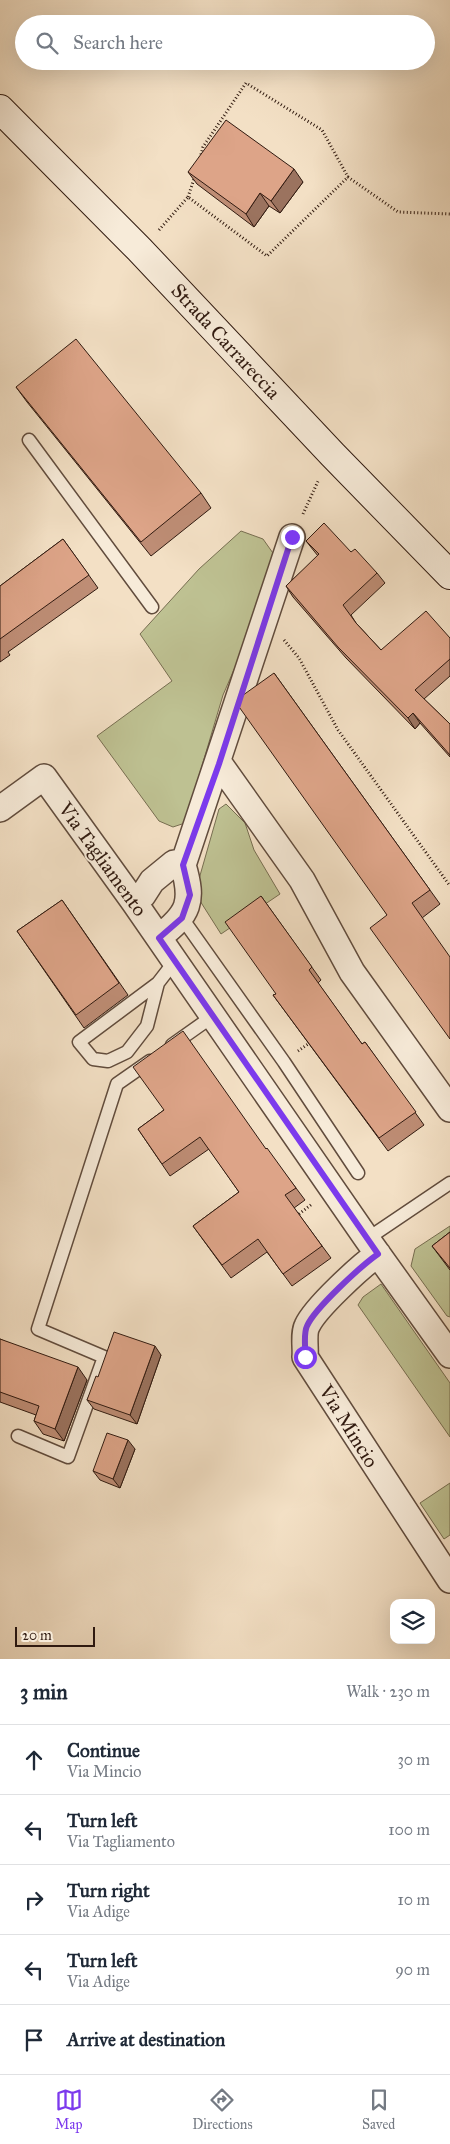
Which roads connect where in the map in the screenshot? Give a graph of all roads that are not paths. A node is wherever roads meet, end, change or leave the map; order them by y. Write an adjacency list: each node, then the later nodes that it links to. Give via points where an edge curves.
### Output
1 (0, 109): 4 (main road, Strada Carrareccia, via 139,249)
2 (29, 440): 5 (lane)
3 (292, 537): 6 (street)
4 (450, 575)
5 (152, 607)
6 (219, 764): 8 (street); 15 (street, via 302,880 352,972)
7 (0, 809): 9 (street, Via Tagliamento, via 44,777)
8 (183, 865): 9 (street, via 174,863); 10 (street, via 190,895)
9 (134, 902): 11 (street, Via Tagliamento)
10 (182, 918): 11 (street); 16 (lane)
11 (159, 938): 12 (street, Via Tagliamento)
12 (175, 961): 13 (lane); 14 (street, Via Tagliamento)
13 (158, 983): 13 (lane, via 147,1026 127,1052 108,1062 93,1059 79,1042)
14 (213, 1016): 18 (street, Via Tagliamento); 20 (lane, via 117,1084 38,1329 104,1357 68,1457)
15 (450, 1109)
16 (358, 1173)
17 (450, 1184): 18 (lane)
18 (372, 1247): 19 (street, Via Tagliamento); 21 (street, Via Mincio, via 368,1261 316,1312 306,1327 305,1357)
19 (450, 1355)
20 (18, 1436)
21 (447, 1568)

